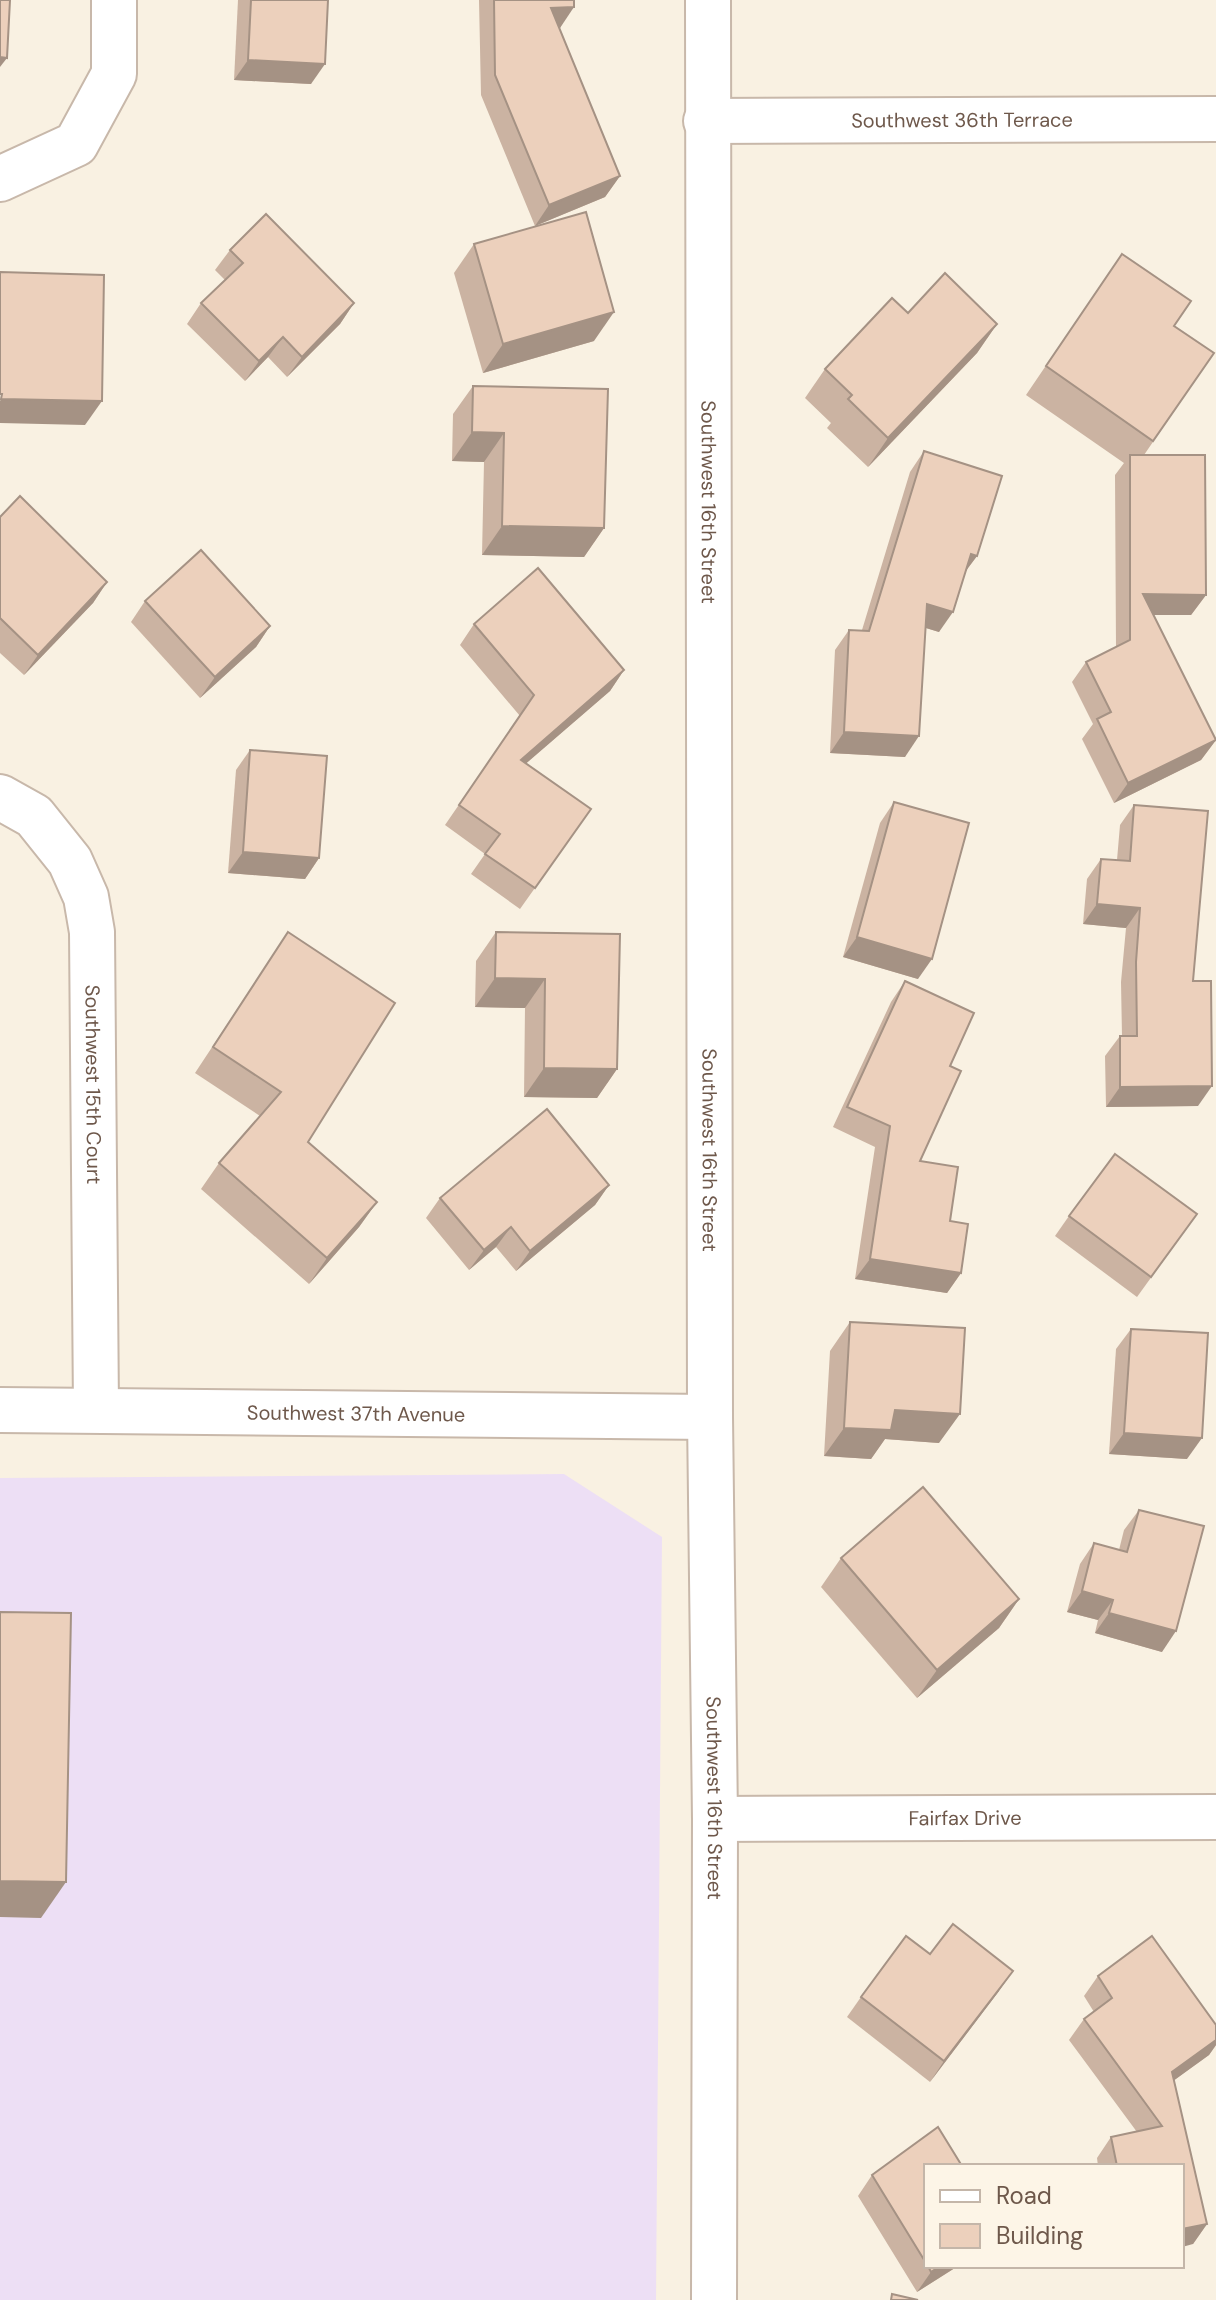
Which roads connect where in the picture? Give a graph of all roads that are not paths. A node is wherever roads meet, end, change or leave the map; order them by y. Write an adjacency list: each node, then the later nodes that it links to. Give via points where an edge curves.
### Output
1 (114, 0): 5 (street, via 114,74 76,144)
2 (708, 0): 4 (street, Southwest 16th Street)
3 (1216, 119): 4 (street, Southwest 36th Terrace)
4 (706, 121): 9 (street, Southwest 16th Street)
5 (0, 179)
6 (0, 797): 7 (street, Southwest 15th Court, via 34,816 70,861 86,897 92,932)
7 (96, 1409): 8 (street, Southwest 37th Avenue); 9 (street, Southwest 37th Avenue)
8 (0, 1410)
9 (710, 1417): 11 (street, Southwest 16th Street)
10 (1216, 1817): 11 (street, Fairfax Drive)
11 (715, 1819): 12 (street, Southwest 16th Street)
12 (714, 2300)

